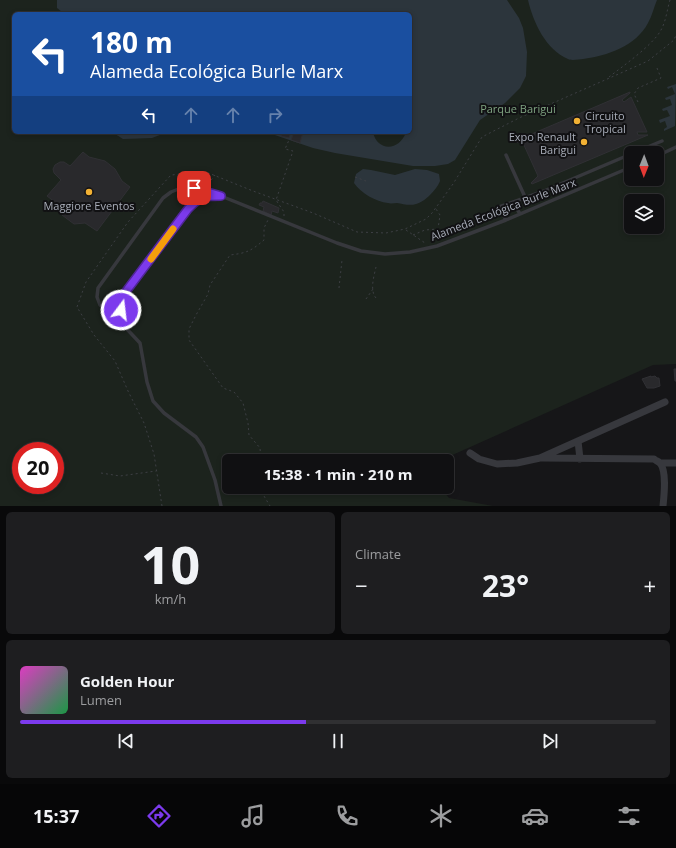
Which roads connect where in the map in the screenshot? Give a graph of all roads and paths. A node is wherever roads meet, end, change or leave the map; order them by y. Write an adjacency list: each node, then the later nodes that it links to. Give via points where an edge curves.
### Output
1 (670, 0): 5 (path, via 660,32)
2 (676, 35): 3 (path)
3 (675, 40): 5 (path, via 648,61)
4 (657, 68): 6 (path, via 661,78 638,88 634,94)
5 (607, 79): 24 (path, via 482,137)
6 (638, 102)
7 (289, 140): 22 (path, via 285,149 293,151)
8 (662, 141): 9 (lane)
9 (650, 146)
10 (676, 147): 11 (lane)
11 (664, 153)
12 (506, 155): 21 (lane)
13 (624, 156): 21 (lane)
14 (624, 170): 26 (lane, Alameda Ecológica Burle Marx)
15 (178, 175): 16 (path, via 206,172); 16 (path, via 204,185); 50 (path, via 171,176 128,222 86,282 77,307 94,335 115,361 144,422)
16 (215, 175): 22 (path)
17 (354, 177): 18 (path)
18 (366, 181)
19 (181, 188): 20 (lane, Alameda Ecológica Burle Marx, via 194,188); 25 (lane, via 191,196); 40 (lane, via 163,198 98,288 97,297)
20 (221, 196): 25 (lane, Alameda Ecológica Burle Marx, via 198,199); 27 (lane, Alameda Ecológica Burle Marx)
21 (525, 197): 23 (lane)
22 (276, 200): 29 (path, via 284,212); 30 (path, via 357,232 386,233)
23 (513, 202): 26 (lane); 28 (lane, via 499,207)
24 (436, 208): 30 (path, via 426,219); 31 (path, via 440,215 438,229)
25 (188, 209): 37 (lane, Alameda Ecológica Burle Marx)
26 (520, 214): 28 (lane, Alameda Ecológica Burle Marx)
27 (269, 216): 29 (lane, Alameda Ecológica Burle Marx); 44 (path, via 264,228 264,240 246,253 230,255 210,285 208,294 189,329 189,340 223,388 234,392 243,403 249,435 260,448)
28 (506, 220): 32 (lane, Alameda Ecológica Burle Marx)
29 (284, 222): 32 (lane, Alameda Ecológica Burle Marx, via 361,251 385,254)
30 (405, 229): 31 (path)
31 (412, 235): 32 (path, via 424,243)
32 (437, 246)
33 (342, 260): 35 (path)
34 (376, 266): 36 (path)
35 (339, 288)
36 (373, 289): 38 (path); 39 (path)
37 (121, 298): 40 (lane, Alameda Ecológica Burle Marx, via 110,311); 41 (lane)
38 (366, 299)
39 (377, 299)
40 (104, 310): 41 (lane)
41 (124, 326): 54 (lane, via 140,343 147,382 154,401 164,413 196,437 203,447 216,480)
42 (665, 402): 43 (street)
43 (578, 441): 46 (street); 47 (street)
44 (260, 454)
45 (470, 454): 46 (street, via 496,464)
46 (540, 458): 47 (street)
47 (580, 459): 48 (street, via 654,459)
48 (660, 463): 49 (street); 56 (street, via 664,482)
49 (676, 463)
50 (157, 470): 51 (path, via 120,476); 53 (path)
51 (101, 473)
52 (262, 494): 55 (path)
53 (162, 506)
54 (221, 506)
55 (270, 506)
56 (663, 506)

